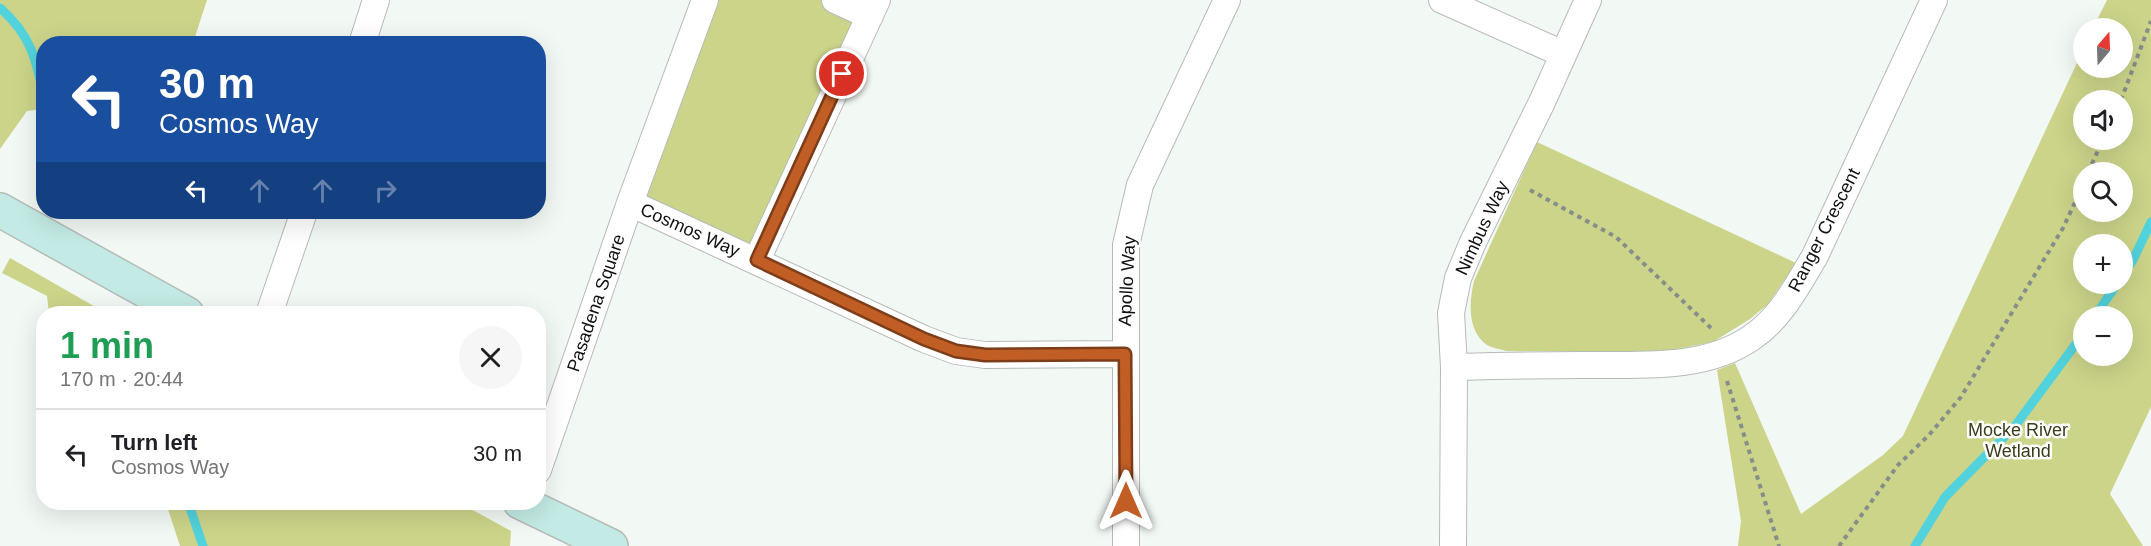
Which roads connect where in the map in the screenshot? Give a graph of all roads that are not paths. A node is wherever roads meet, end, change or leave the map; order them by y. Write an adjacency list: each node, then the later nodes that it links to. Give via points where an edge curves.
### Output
1 (376, 0): 9 (street)
2 (705, 0): 11 (street, Pasadena Square)
3 (836, 0): 8 (street)
4 (1227, 0): 17 (street, Apollo Way, via 1140,185 1126,245)
5 (1442, 0): 10 (street)
6 (1588, 0): 10 (street, Nimbus Way)
7 (1934, 0): 18 (street, Ranger Crescent, via 1815,256 1770,324 1726,352 1702,359)
8 (874, 8): 14 (street)
9 (365, 36)
10 (1563, 54): 18 (street, Nimbus Way, via 1458,278 1451,313)
11 (630, 203): 14 (street, Cosmos Way); 19 (street, Pasadena Square)
12 (0, 210): 15 (street)
13 (302, 219): 16 (street)
14 (757, 260): 17 (street, Cosmos Way, via 956,351 985,355)
15 (173, 306)
16 (272, 306)
17 (1125, 354): 22 (street, Apollo Way)
18 (1454, 367): 23 (street, Nimbus Way)
19 (546, 447)
20 (537, 510): 21 (street)
21 (611, 546)
22 (1126, 546)
23 (1453, 546)

